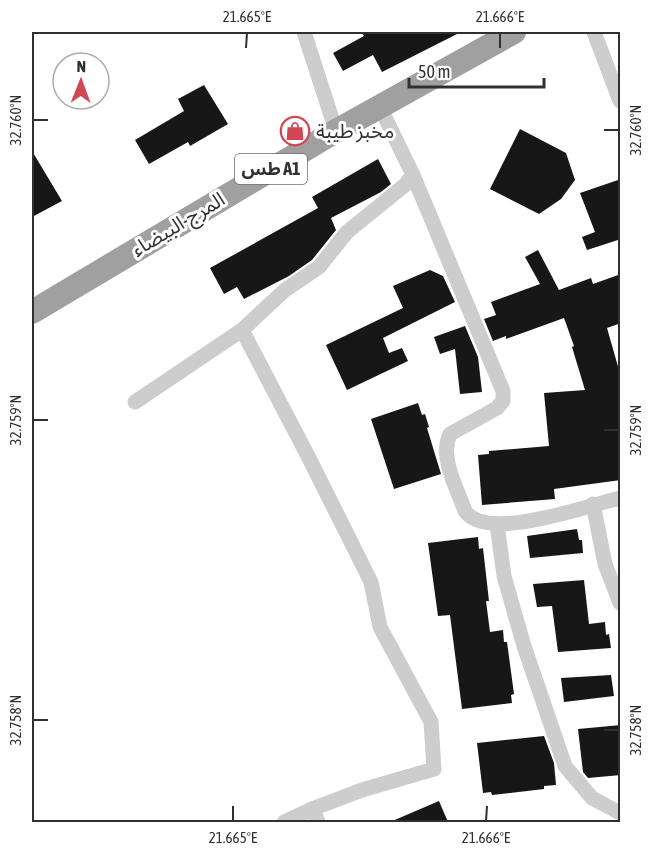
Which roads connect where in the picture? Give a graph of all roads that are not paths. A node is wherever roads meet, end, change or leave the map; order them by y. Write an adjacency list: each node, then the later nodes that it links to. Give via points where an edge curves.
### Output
1 (304, 32): 6 (street)
2 (514, 32): 5 (highway, المرج-البيضاء / طس A1)
3 (594, 32): 4 (street)
4 (621, 101)
5 (380, 107): 6 (highway, المرج-البيضاء / طس A1); 7 (street)
6 (336, 131): 8 (highway, المرج-البيضاء / طس A1)
7 (413, 175): 9 (street, via 347,232 319,267 285,290); 13 (street, via 503,391 503,401 497,408 450,434 446,441 448,464 468,516)
8 (32, 312)
9 (242, 330): 10 (street); 16 (street, via 371,582 380,627 431,722 434,769 362,790)
10 (135, 402)
11 (621, 498): 12 (street)
12 (593, 504): 13 (street, via 527,523); 14 (street, via 605,564)
13 (497, 524): 15 (street, via 504,576 566,766 592,798)
14 (621, 603)
15 (620, 813)
16 (315, 816): 17 (street)
17 (284, 822)

